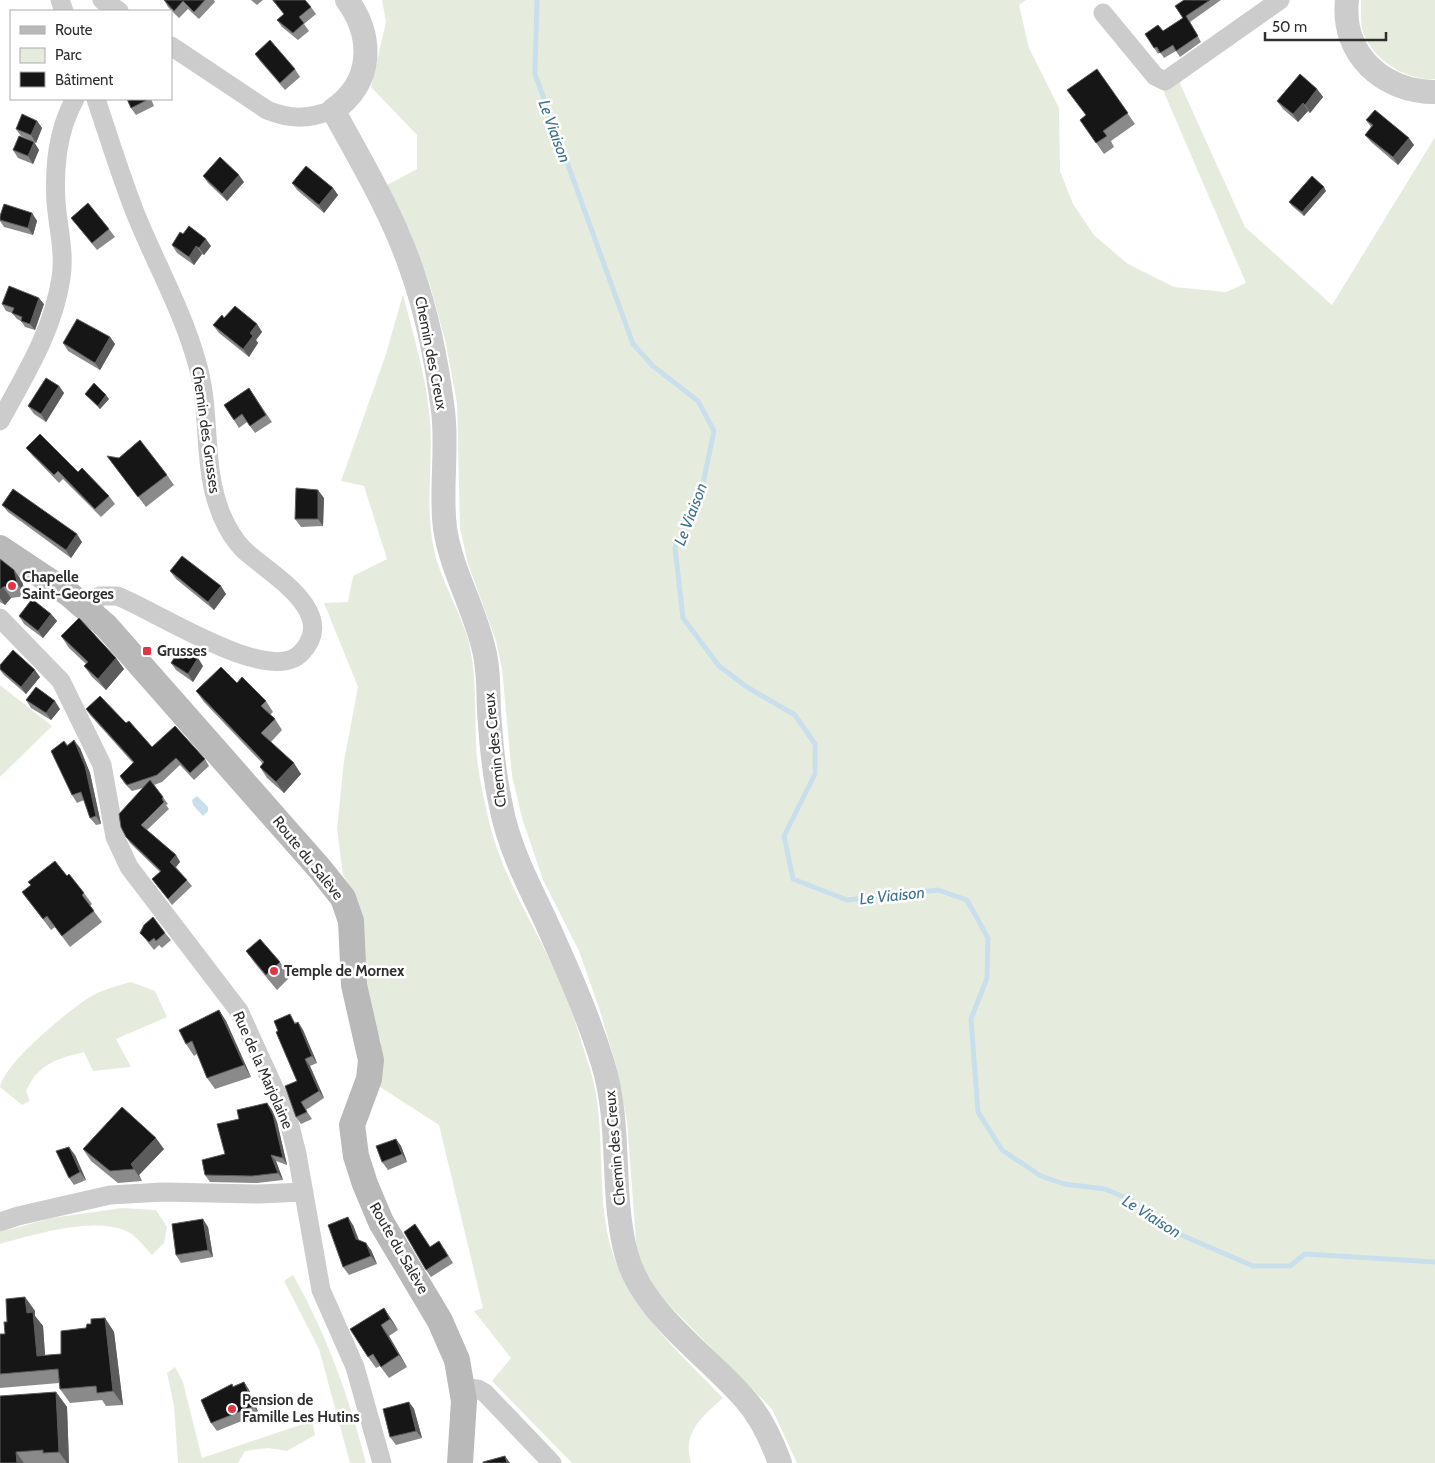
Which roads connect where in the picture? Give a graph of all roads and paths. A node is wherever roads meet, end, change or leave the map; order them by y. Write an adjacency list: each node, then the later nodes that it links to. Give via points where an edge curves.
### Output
1 (102, 0): 5 (street)
2 (346, 0): 11 (street, via 363,30 364,63 353,94)
3 (1280, 0): 6 (street, via 1165,81 1155,76)
4 (1347, 0): 8 (street, via 1347,25 1352,43 1366,65 1402,88)
5 (117, 10)
6 (1102, 13)
7 (172, 47): 11 (street, via 267,110 302,118)
8 (1435, 92)
9 (75, 100): 12 (street, via 62,130 58,156 56,203 63,245 56,303 45,338)
10 (96, 100): 14 (street, Chemin des Grusses, via 136,216 195,356 205,403 211,487 221,514 242,548 298,594 310,613 311,636 308,646 299,656 279,663 263,662 241,655 117,596 100,596)
11 (333, 110): 22 (street, Chemin des Creux, via 393,226 420,294 434,353 443,414 445,526 456,571 484,647 501,810 524,874 580,996 605,1069 615,1120 626,1254 633,1273 660,1312 748,1401)
12 (0, 421)
13 (0, 548): 14 (main road, Route du Salève)
14 (88, 610): 18 (main road, Route du Salève, via 133,655 314,862 336,888 348,909 354,985 371,1060 369,1079 352,1125 356,1156 381,1222 440,1321 457,1360)
15 (0, 618): 16 (street, Rue de la Marjolaine, via 61,681 102,765 115,837 129,867 242,1018 288,1118)
16 (304, 1192): 17 (street, via 110,1195); 19 (street, Rue de la Marjolaine, via 318,1281 355,1368)
17 (0, 1222)
18 (463, 1388): 20 (main road, Route du Salève); 21 (street, via 485,1393)
19 (382, 1463)
20 (460, 1463)
21 (552, 1463)
22 (780, 1463)

